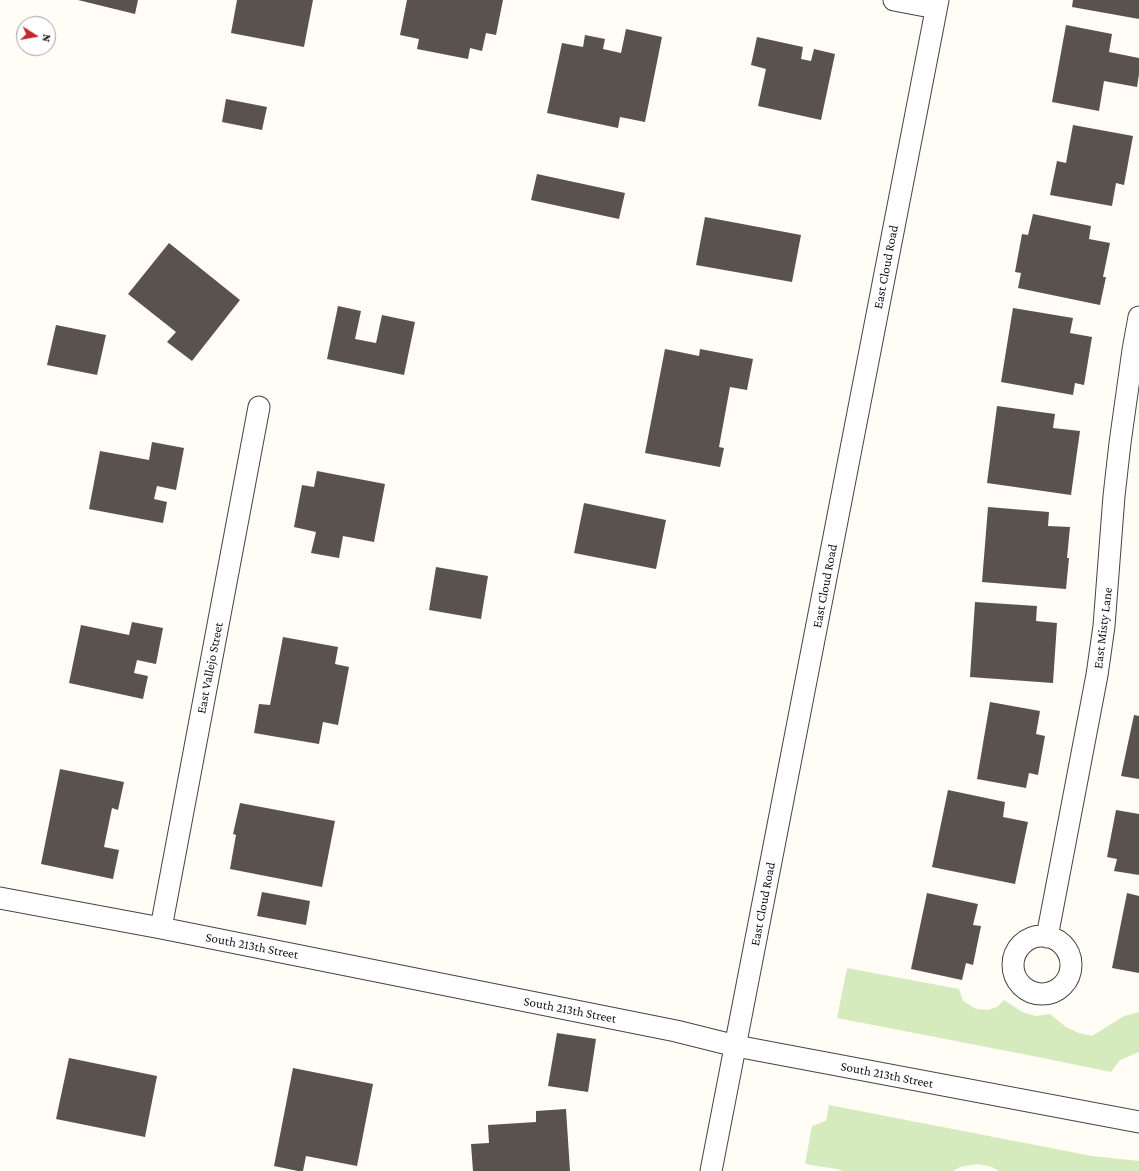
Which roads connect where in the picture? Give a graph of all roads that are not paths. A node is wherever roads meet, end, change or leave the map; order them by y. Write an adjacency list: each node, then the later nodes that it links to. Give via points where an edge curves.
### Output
1 (894, 0): 2 (street)
2 (937, 4): 9 (street, East Cloud Road)
3 (1139, 317): 4 (street, East Misty Lane)
4 (1136, 351): 8 (street, East Misty Lane, via 1120,442 1104,626 1097,675)
5 (260, 407): 7 (street, East Vallejo Street)
6 (0, 898): 7 (street, South 213th Street)
7 (161, 928): 9 (street, South 213th Street, via 676,1031)
8 (1047, 937)
9 (736, 1046): 10 (street, South 213th Street); 11 (street, East Cloud Road)
10 (1139, 1122)
11 (711, 1171)

